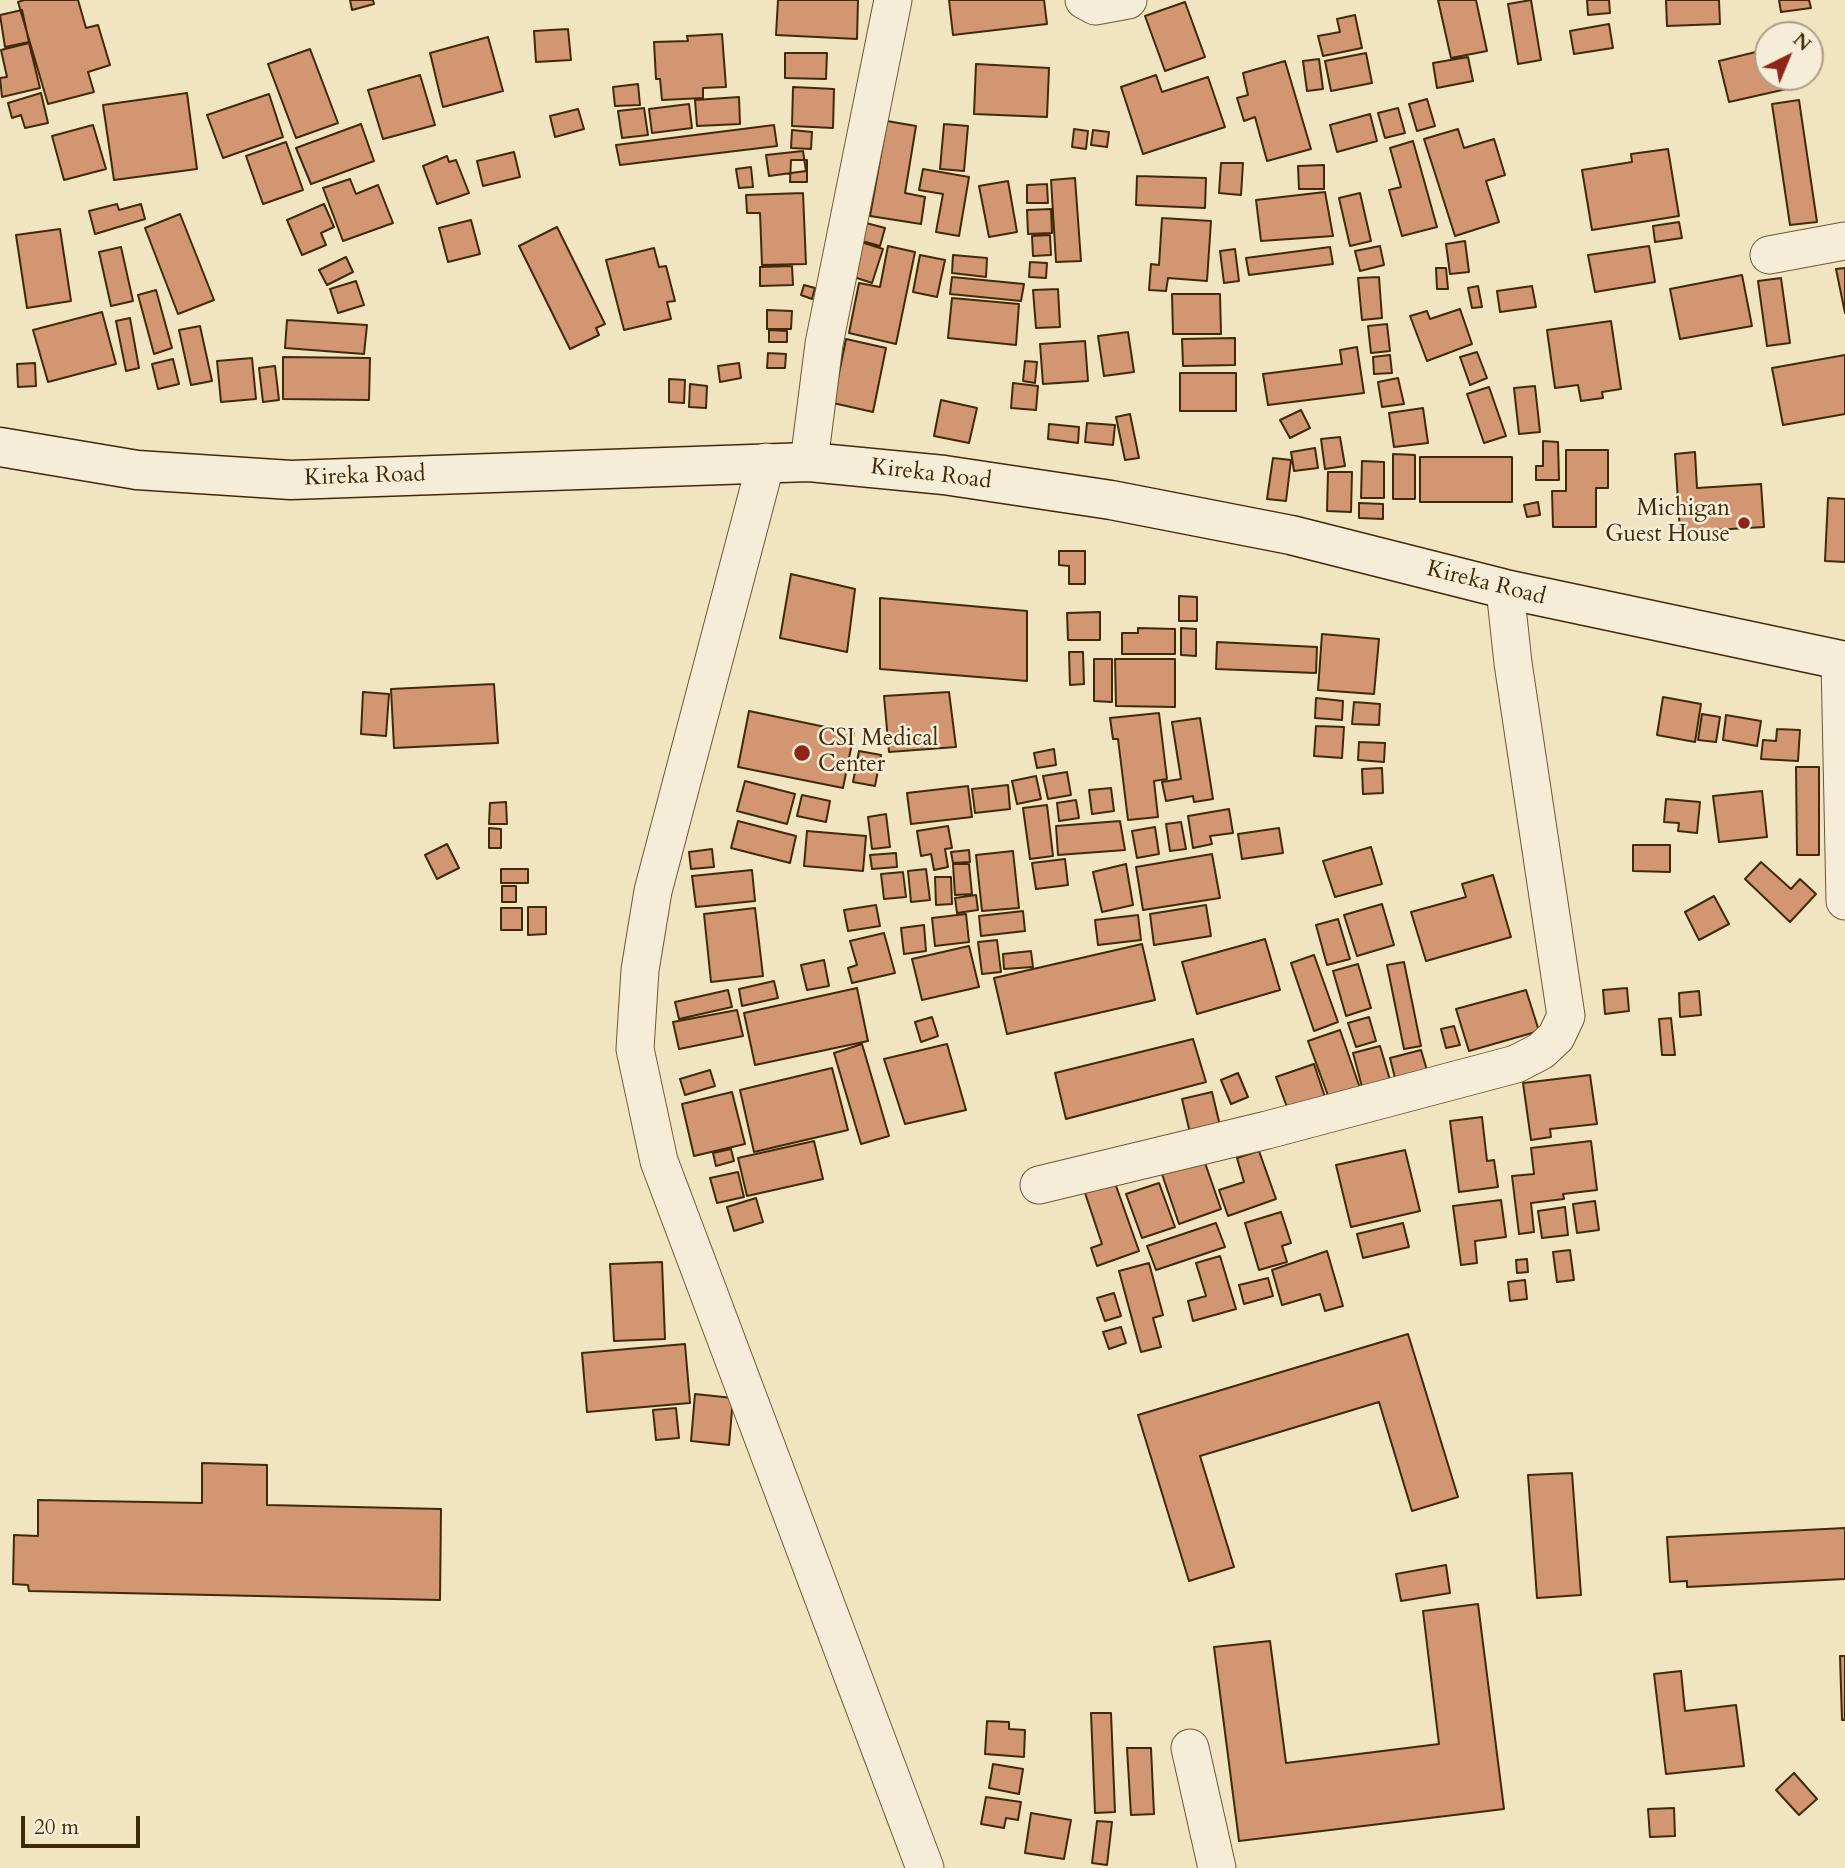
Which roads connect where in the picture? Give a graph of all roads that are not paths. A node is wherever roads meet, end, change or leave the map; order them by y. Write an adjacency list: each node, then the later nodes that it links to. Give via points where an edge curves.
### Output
1 (893, 0): 8 (street, via 824,344)
2 (1084, 0): 3 (street, via 1095,6)
3 (1128, 0)
4 (1845, 241): 5 (street)
5 (1769, 255)
6 (0, 447): 7 (main road, Kireka Road, via 137,470 291,480)
7 (766, 462): 8 (main road, Kireka Road); 14 (street, via 653,891 640,970 635,1049 659,1161)
8 (808, 462): 9 (main road, Kireka Road, via 944,475 1111,499 1291,535)
9 (1505, 589): 10 (main road, Kireka Road); 12 (street, via 1566,1016 1556,1037 1516,1064)
10 (1843, 660): 11 (street)
11 (1845, 901)
12 (1039, 1185)
13 (1190, 1748): 15 (street)
14 (925, 1868)
15 (1217, 1868)

